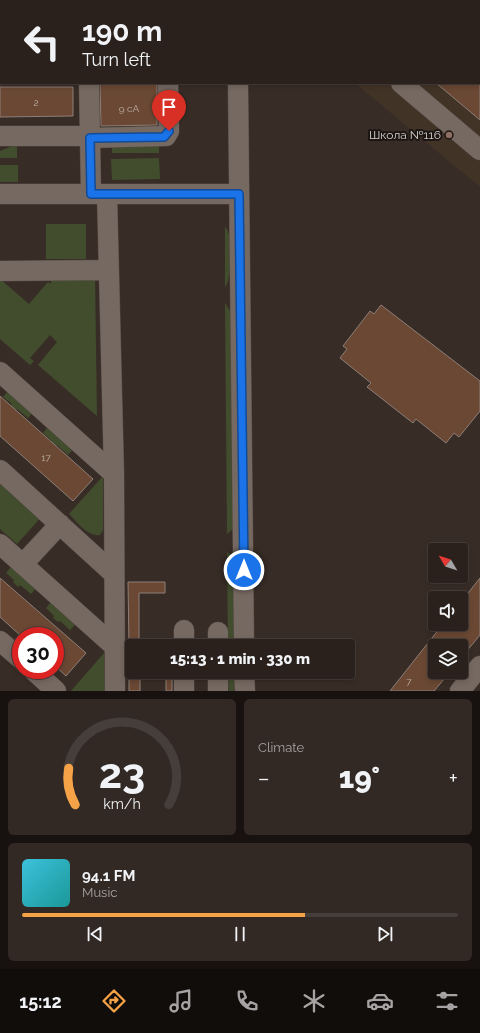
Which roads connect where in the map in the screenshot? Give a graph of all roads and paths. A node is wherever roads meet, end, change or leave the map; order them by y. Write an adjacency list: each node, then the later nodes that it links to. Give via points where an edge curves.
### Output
1 (89, 84): 6 (street)
2 (168, 84): 6 (street, via 169,131 166,136)
3 (238, 84): 10 (street)
4 (402, 84): 7 (street)
5 (0, 136): 6 (street)
6 (90, 137): 9 (street)
7 (480, 150)
8 (0, 194): 9 (street)
9 (99, 194): 10 (street); 11 (street)
10 (239, 194): 20 (street)
11 (109, 270): 12 (street); 15 (street)
12 (0, 271)
13 (0, 372): 15 (street)
14 (0, 470): 16 (street)
15 (114, 474): 19 (street)
16 (60, 524): 18 (street); 19 (street)
17 (0, 544): 18 (street)
18 (23, 564): 22 (street)
19 (113, 573): 22 (street)
20 (244, 639)
21 (0, 641): 23 (street)
22 (114, 646): 30 (street)
23 (12, 651)
24 (480, 666): 34 (street)
25 (43, 679): 29 (street)
26 (184, 679): 31 (street)
27 (218, 679): 32 (street)
28 (244, 679): 33 (street)
29 (56, 691)
30 (115, 691)
31 (184, 691)
32 (218, 691)
33 (245, 691)
34 (460, 691)

